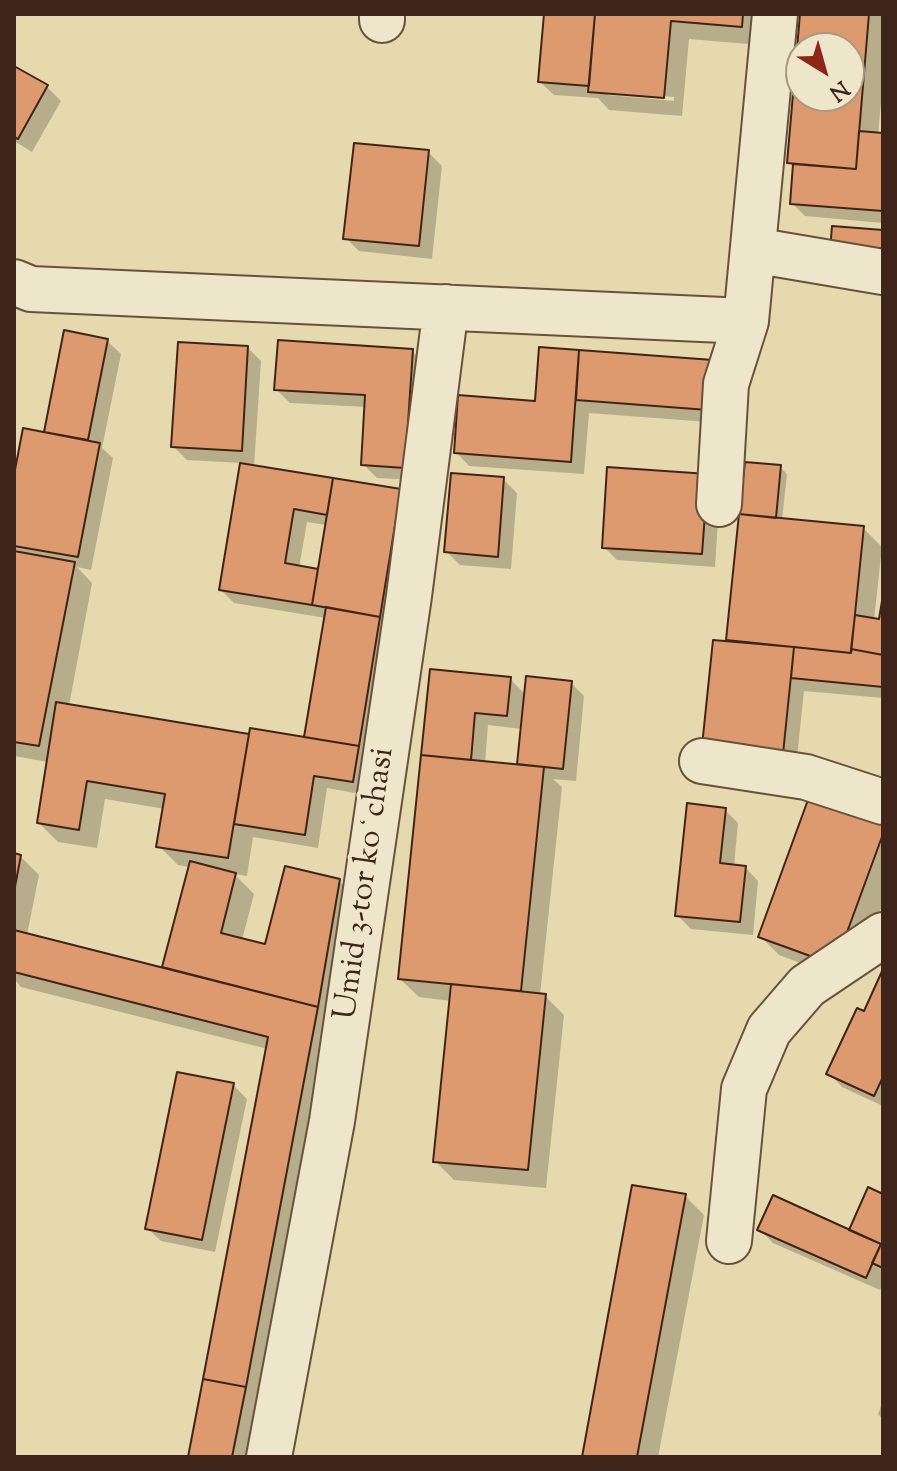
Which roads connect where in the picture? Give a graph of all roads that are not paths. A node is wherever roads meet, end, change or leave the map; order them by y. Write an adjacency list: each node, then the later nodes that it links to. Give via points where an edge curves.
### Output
1 (775, 14): 2 (street)
2 (753, 250): 3 (street); 6 (street)
3 (883, 272)
4 (14, 282): 5 (street, via 31,289)
5 (446, 307): 6 (street); 12 (street, Umid 3-tor koʻchasi, via 332,1121)
6 (746, 321): 7 (street, via 726,384)
7 (719, 504)
8 (702, 761): 9 (street, via 806,777)
9 (883, 802)
10 (883, 935): 11 (street, via 807,986 769,1030 744,1089)
11 (729, 1241)
12 (269, 1457)

